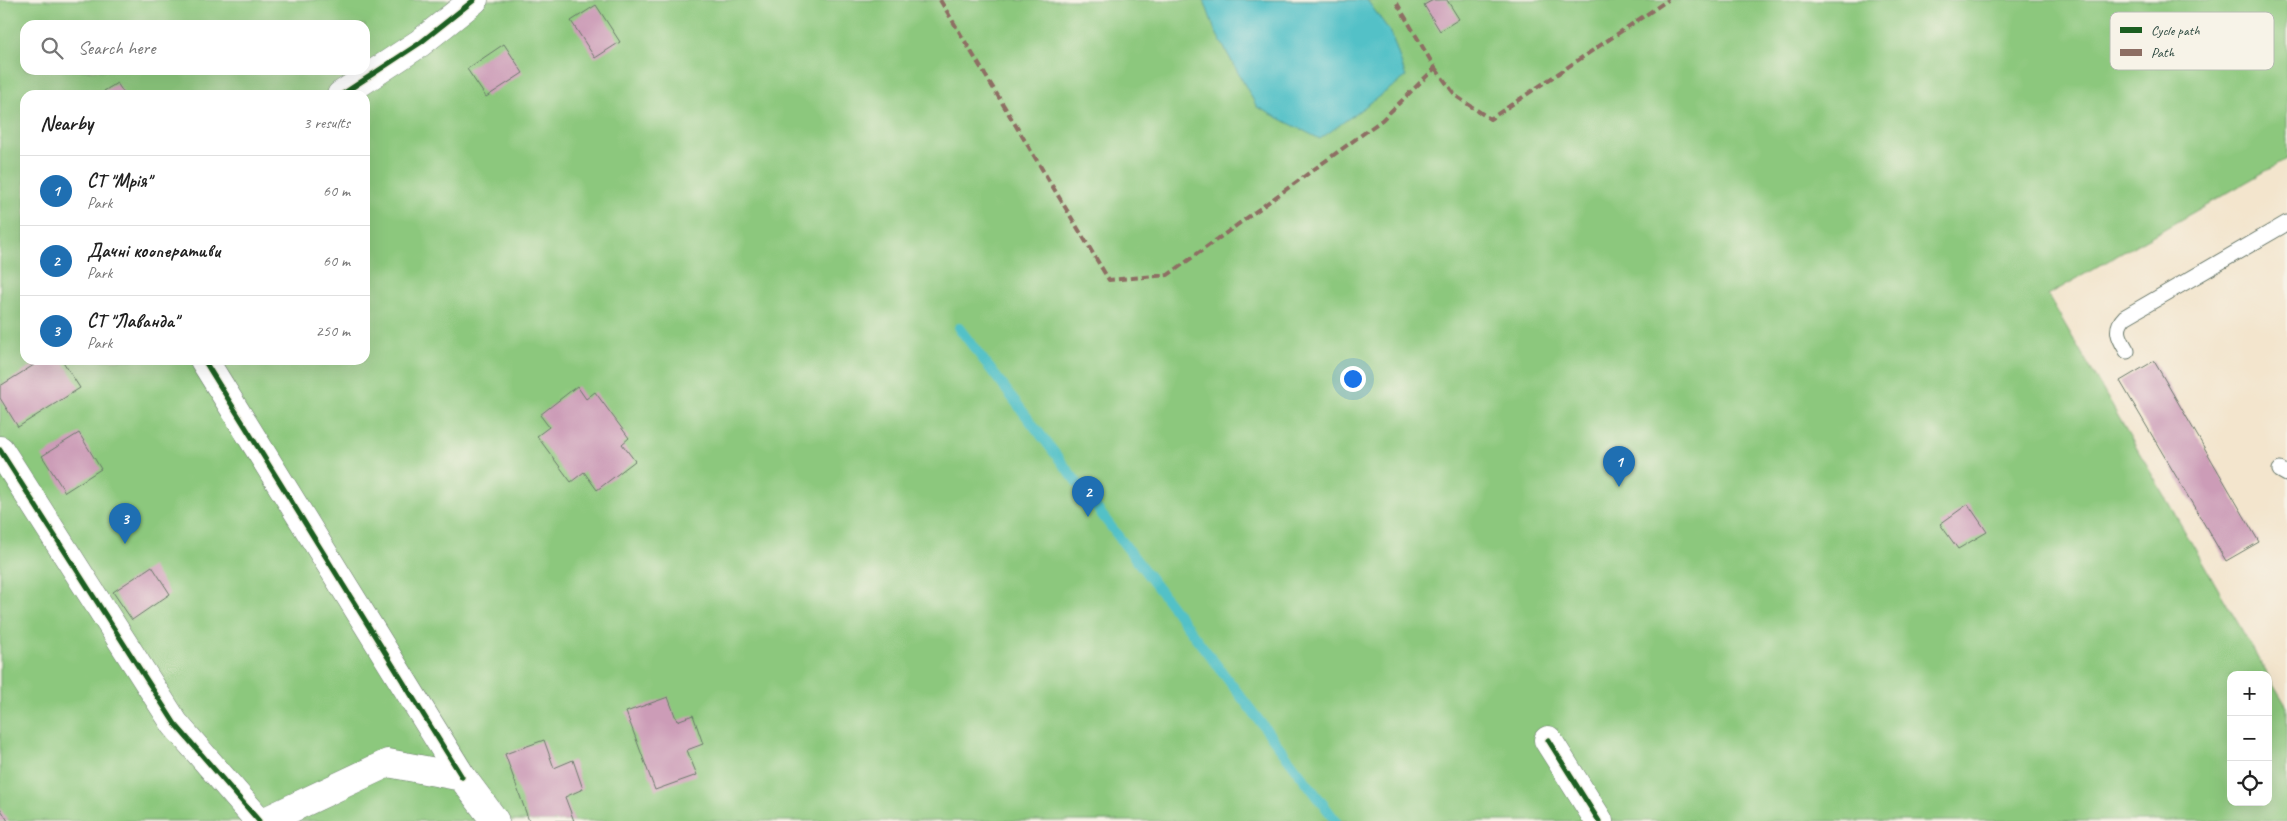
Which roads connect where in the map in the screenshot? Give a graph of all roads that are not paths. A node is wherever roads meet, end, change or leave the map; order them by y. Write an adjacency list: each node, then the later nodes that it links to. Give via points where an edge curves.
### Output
1 (474, 0): 2 (street, via 420,43)
2 (349, 90)
3 (2287, 223): 4 (lane, via 2125,317 2118,330)
4 (2127, 352)
5 (207, 365): 8 (street)
6 (0, 450): 9 (street, via 174,724)
7 (1548, 740): 12 (street)
8 (462, 777): 10 (street, via 388,763); 11 (street)
9 (259, 821)
10 (265, 821)
11 (495, 821)
12 (1599, 821)

